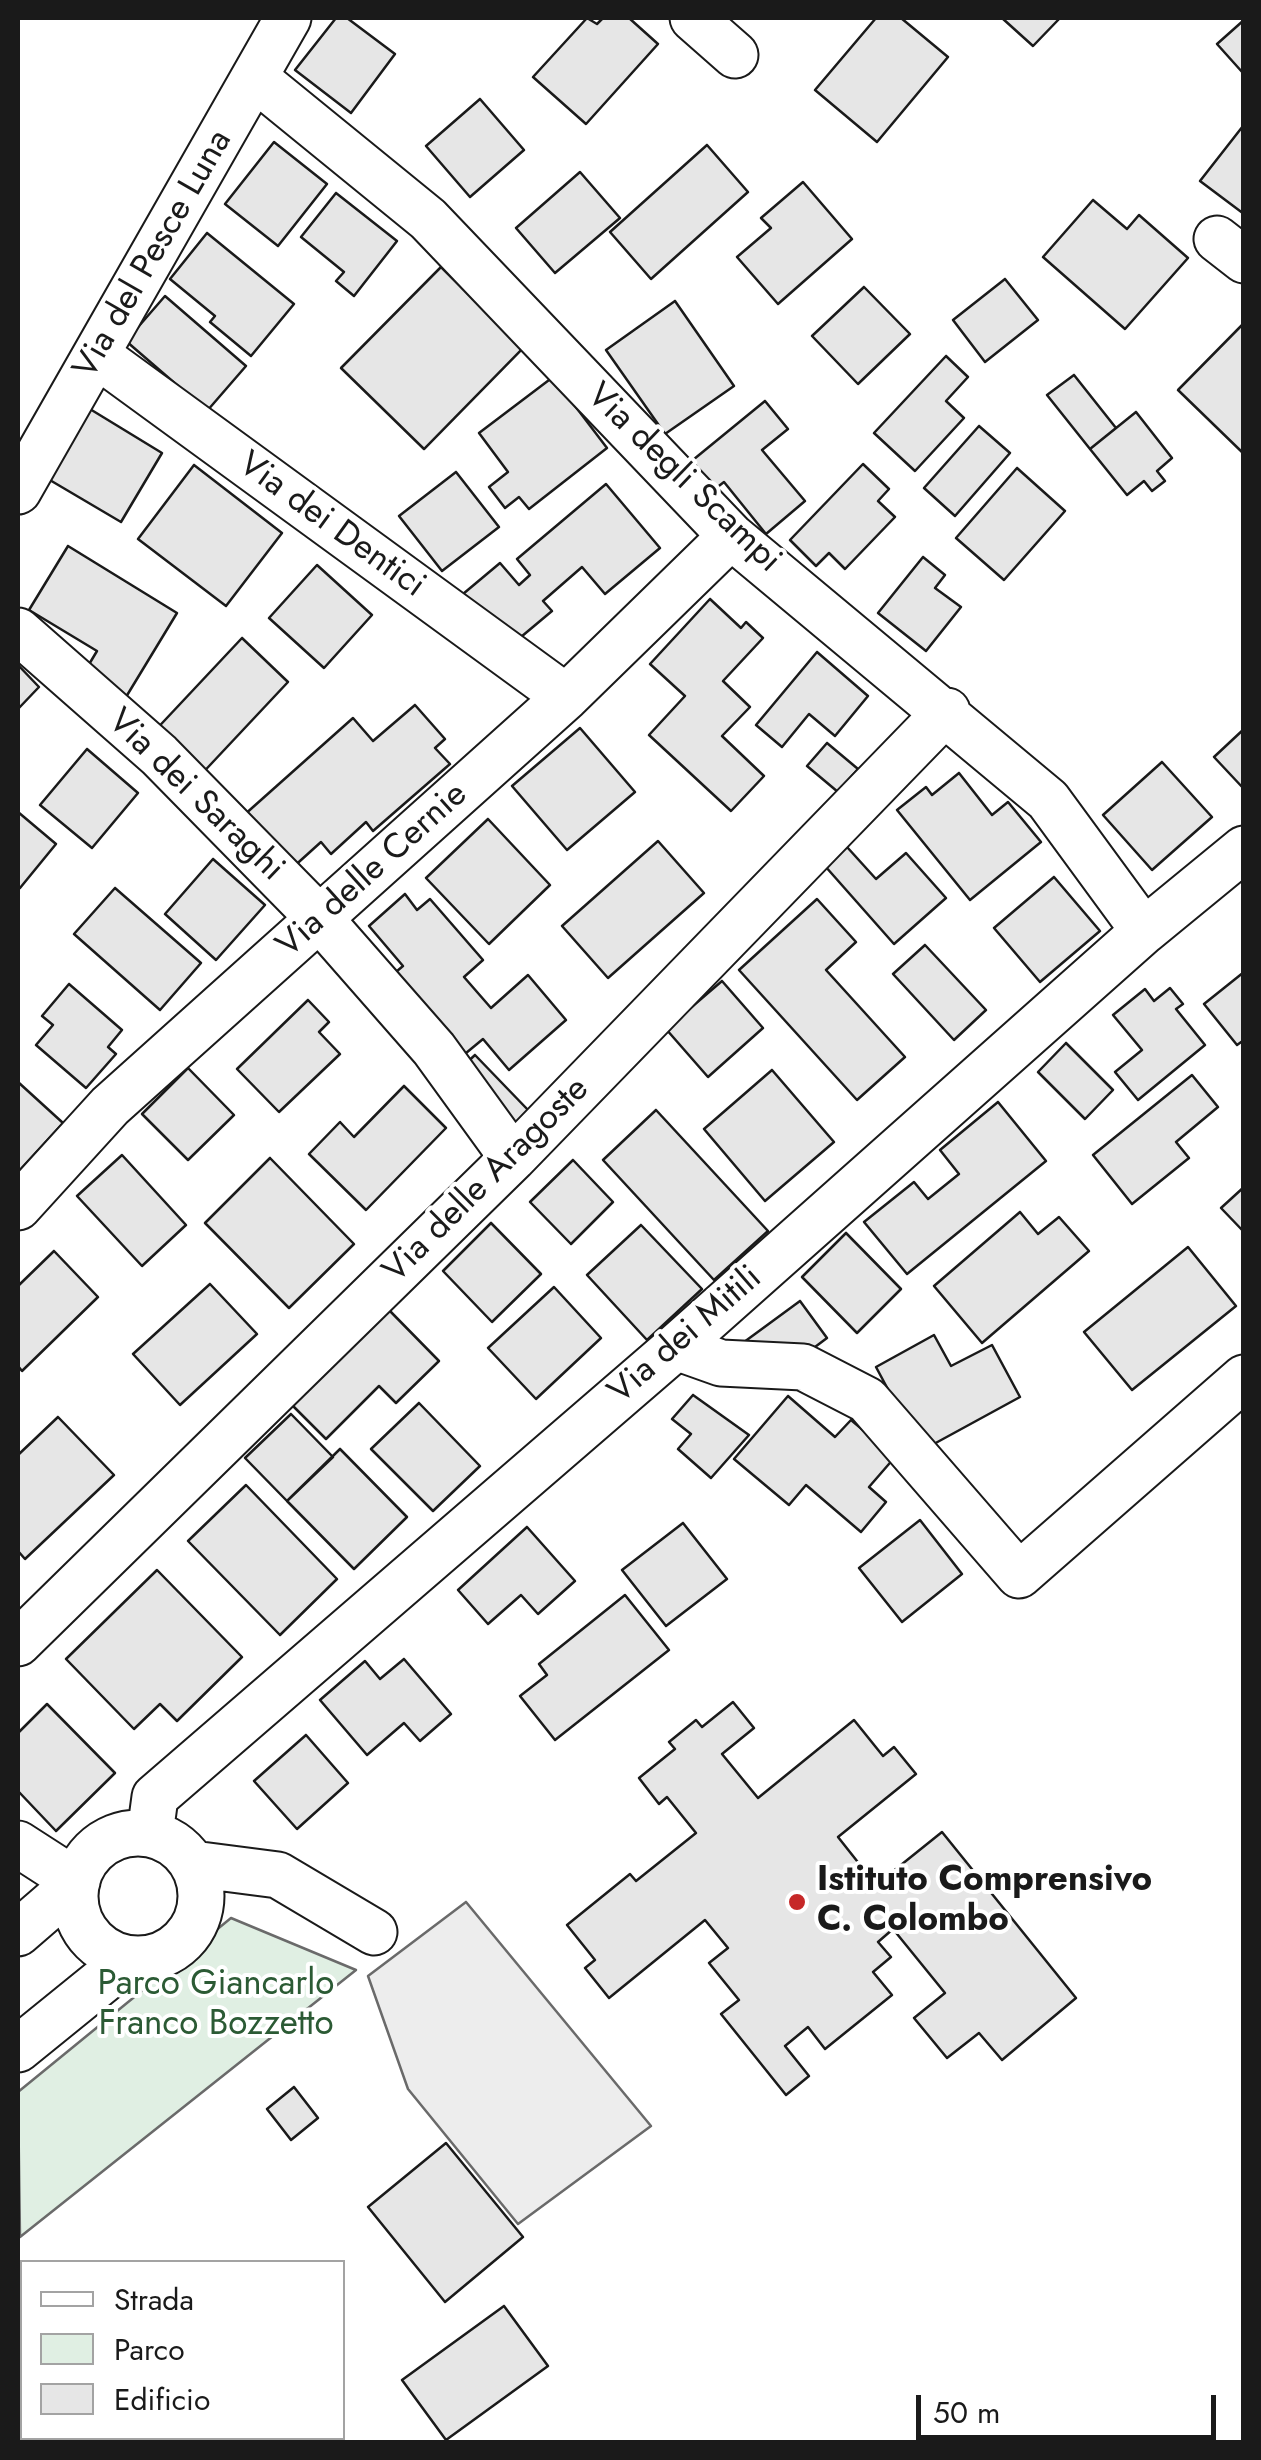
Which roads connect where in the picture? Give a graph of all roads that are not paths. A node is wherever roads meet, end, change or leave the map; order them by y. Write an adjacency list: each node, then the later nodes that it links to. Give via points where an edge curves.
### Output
1 (288, 18): 4 (street, Via del Pesce Luna)
2 (693, 18): 3 (street)
3 (735, 55)
4 (255, 78): 5 (street, Via del Pesce Luna); 7 (street, Via degli Scampi, via 428,219)
5 (97, 355): 6 (street, Via del Pesce Luna); 9 (street, Via dei Dentici)
6 (18, 491)
7 (731, 536): 9 (street, Via delle Cernie); 10 (street, Via degli Scampi)
8 (18, 631): 12 (street, Via dei Saraghi, via 159,755)
9 (566, 697): 12 (street, Via delle Cernie)
10 (947, 711): 13 (street, Via degli Scampi, via 1048,800); 14 (street, Via delle Aragoste)
11 (1244, 849): 13 (street, Via dei Mitili)
12 (320, 920): 14 (street, Via dei Saraghi, via 434,1050); 15 (street, Via delle Cernie, via 110,1106)
13 (1144, 931): 16 (street, Via dei Mitili)
14 (512, 1158): 18 (street, Via delle Aragoste)
15 (18, 1207)
16 (676, 1346): 17 (street, via 721,1363 803,1367 867,1400 1020,1575); 19 (street, Via dei Mitili, via 155,1797)
17 (1244, 1378)
18 (18, 1642)
19 (150, 1834): 21 (street); 22 (street, via 131,1833 96,1849)
20 (18, 1844): 22 (street)
21 (192, 1864): 23 (street, via 278,1875); 25 (street, via 202,1898 191,1932 164,1954)
22 (77, 1882): 24 (street); 25 (street, via 78,1917 86,1932)
23 (374, 1932)
24 (18, 1933)
25 (129, 1959): 26 (street)
26 (18, 2050)

